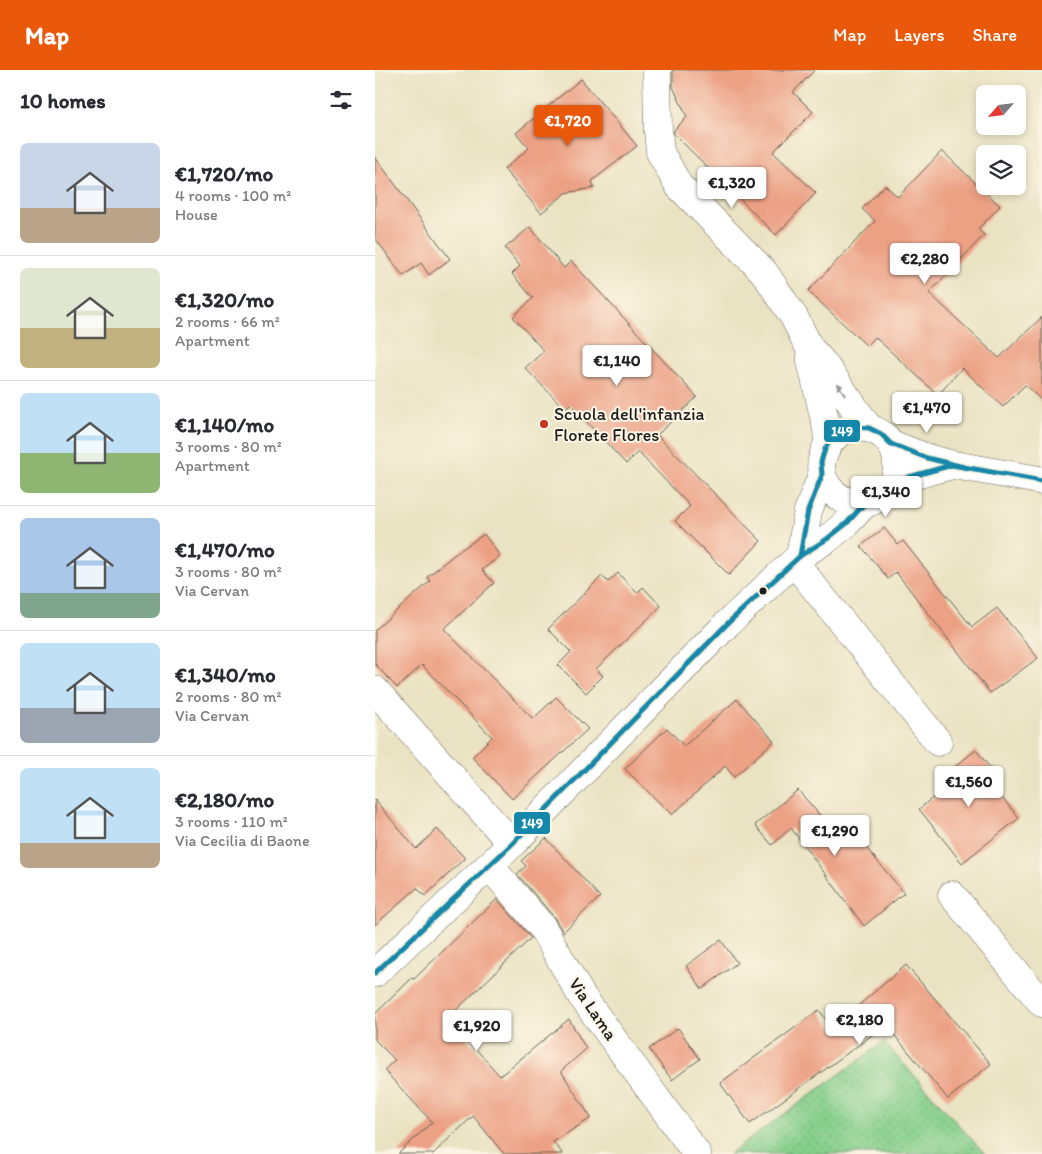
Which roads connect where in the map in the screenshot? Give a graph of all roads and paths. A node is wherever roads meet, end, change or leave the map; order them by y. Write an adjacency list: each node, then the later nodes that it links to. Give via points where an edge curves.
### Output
1 (657, 70): 2 (street, via 660,152 679,186 764,272 795,318)
2 (810, 349): 3 (street, one-way to 2); 4 (street)
3 (880, 436): 4 (street, via 856,427 843,430); 5 (street, via 927,458); 8 (street, via 896,456 897,469 895,480)
4 (828, 444): 6 (street, via 821,462)
5 (952, 464): 7 (street); 8 (street, via 909,477)
6 (822, 475): 8 (street, via 827,486 845,500 857,504); 9 (street, via 808,511)
7 (1042, 482)
8 (877, 496): 9 (street, via 827,539)
9 (797, 559): 11 (street); 12 (street, via 728,623)
10 (375, 690): 12 (street)
11 (938, 742)
12 (512, 844): 13 (street)
13 (491, 864): 15 (street); 17 (street, Via Lama, via 542,926 581,995)
14 (952, 896): 16 (street)
15 (375, 973)
16 (1042, 1003)
17 (697, 1154)

